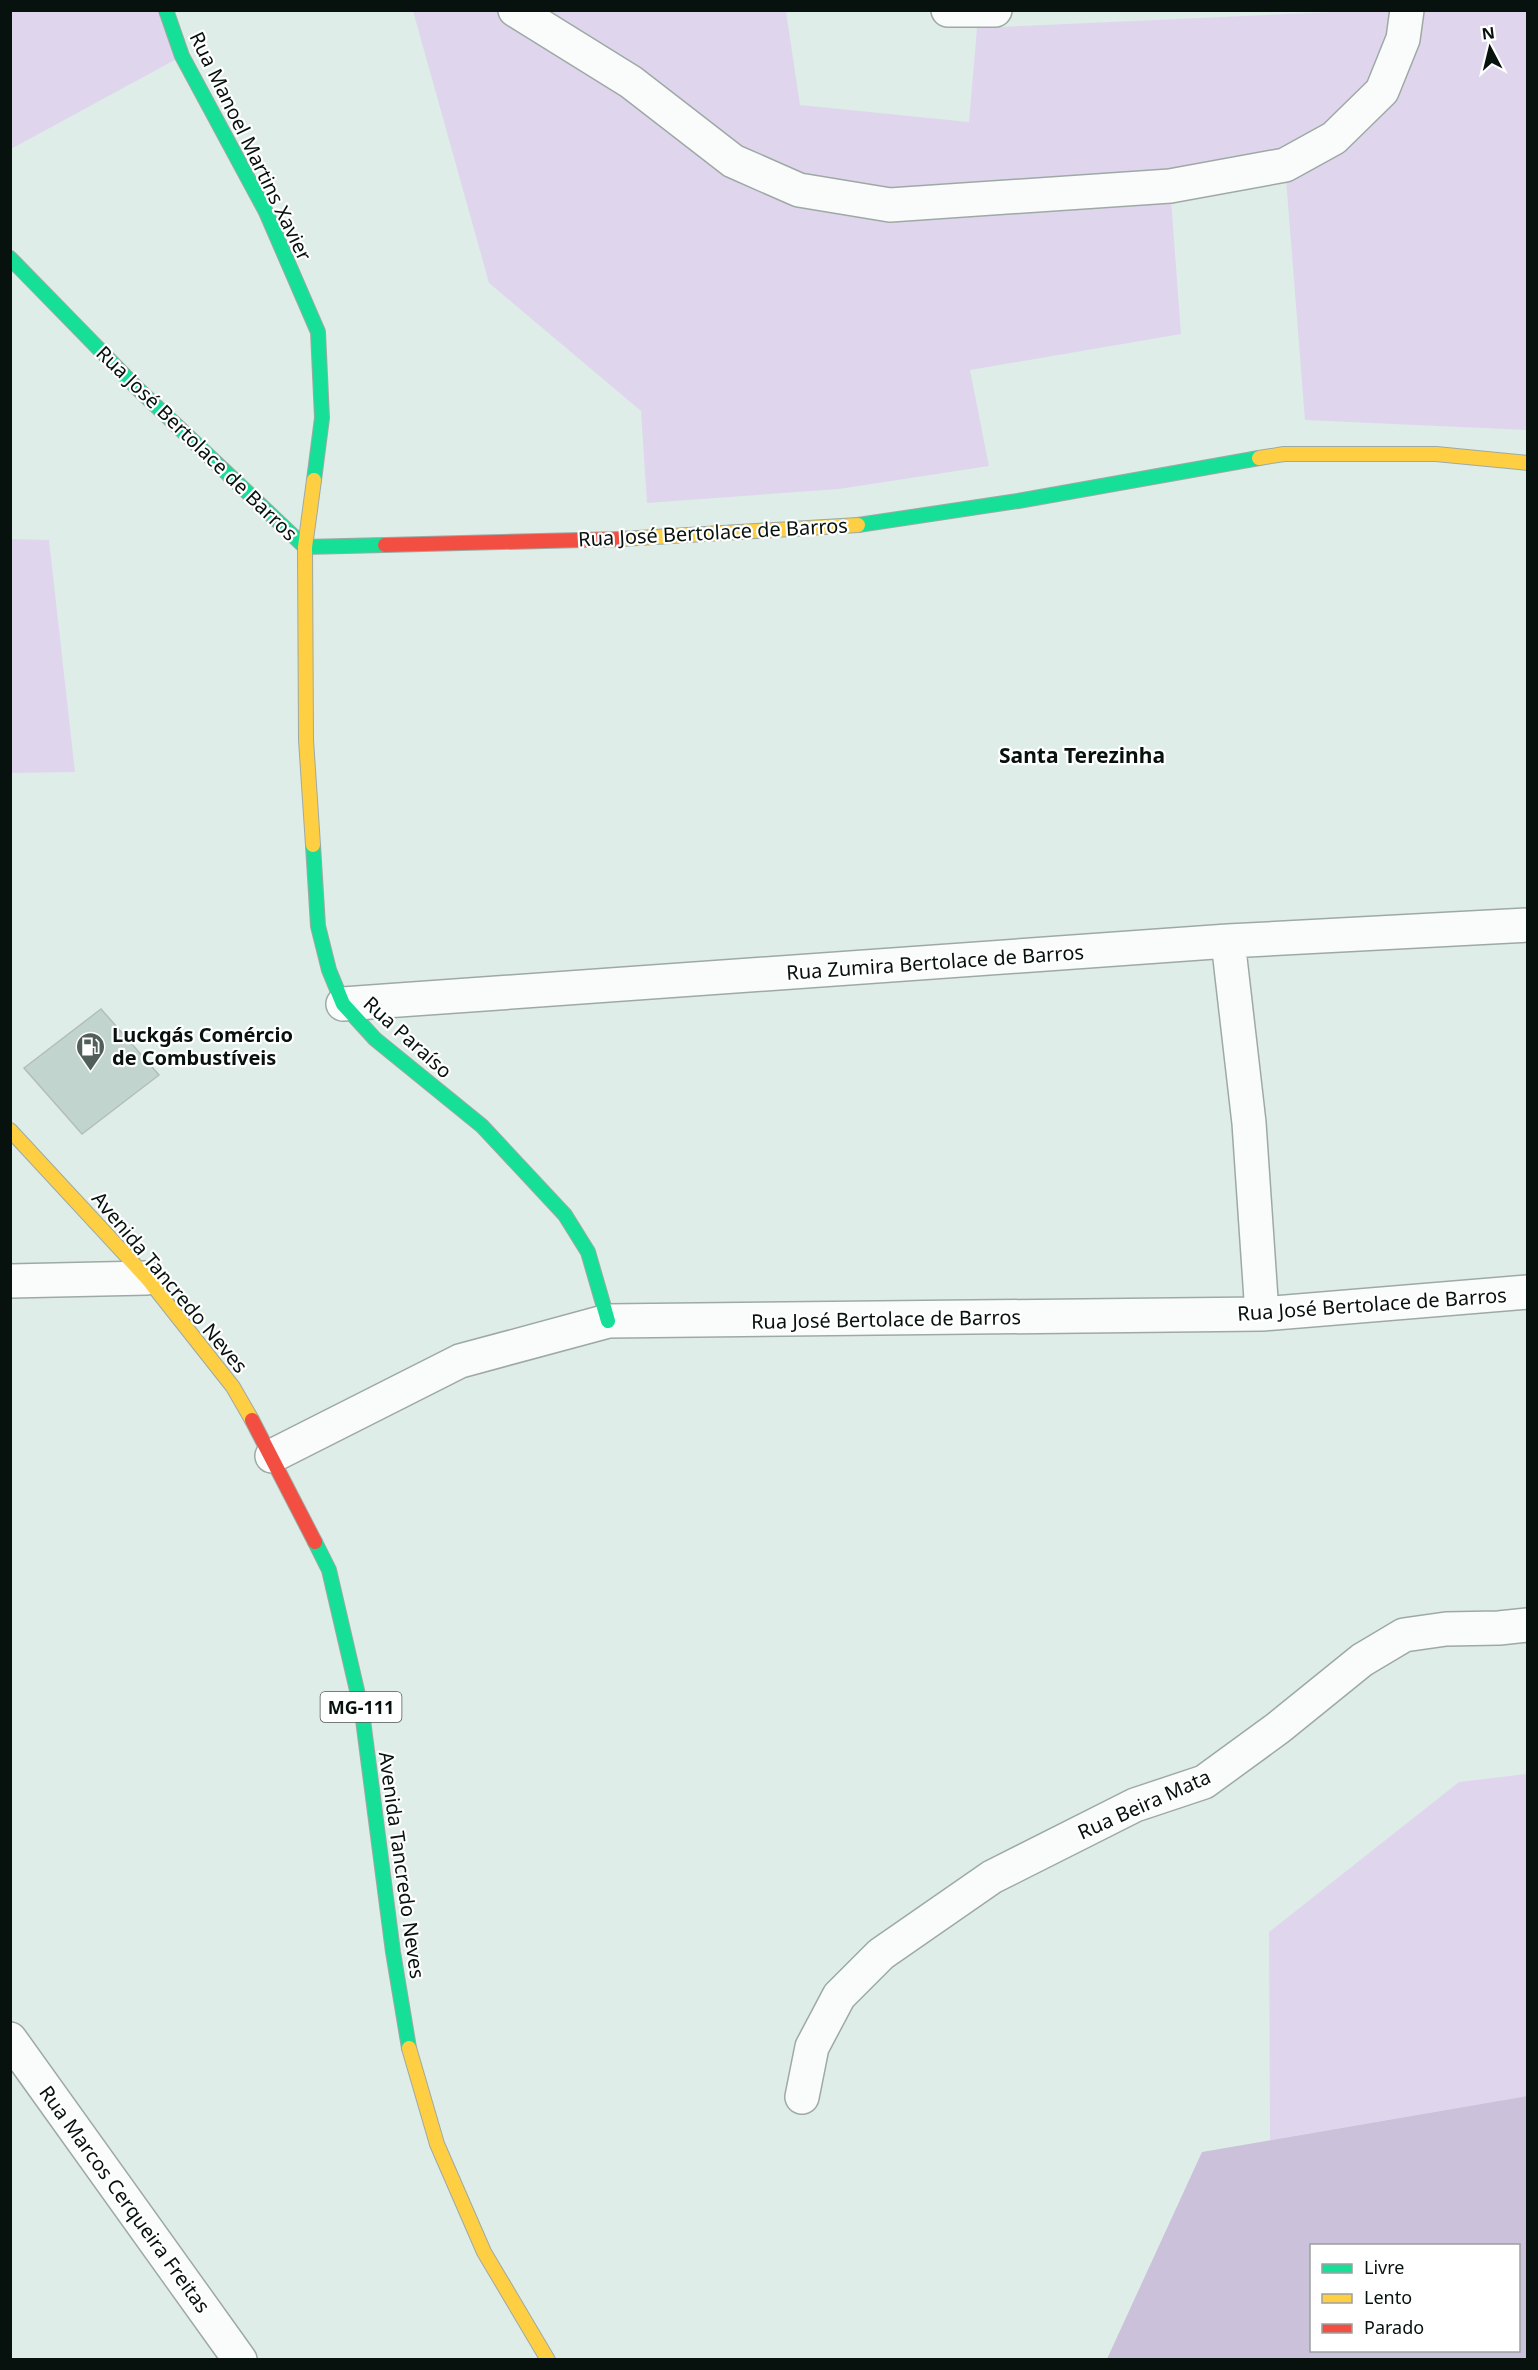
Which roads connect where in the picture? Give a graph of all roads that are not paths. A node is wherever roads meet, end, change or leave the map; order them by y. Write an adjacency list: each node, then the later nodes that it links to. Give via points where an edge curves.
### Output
1 (166, 10): 8 (street, Rua Manoel Martins Xavier, via 182,56 266,212 318,332 322,418)
2 (515, 10): 5 (street, via 631,82 733,161 799,190 890,205 1170,186 1285,165 1334,138 1382,91 1402,39)
3 (948, 10): 4 (street)
4 (995, 10)
5 (1407, 10)
6 (10, 258): 8 (street, Rua José Bertolace de Barros, via 137,388)
7 (1527, 463): 8 (street, Rua José Bertolace de Barros, via 1436,454 1284,454 864,525 632,539)
8 (305, 547): 11 (street, Rua Paraíso, via 306,740 318,926)
9 (1527, 926): 10 (street, Rua Zumira Bertolace de Barros)
10 (1228, 941): 11 (street, Rua Zumira Bertolace de Barros); 16 (street, via 1249,1123)
11 (343, 1004): 17 (street, Rua Paraíso, via 375,1039 482,1126 565,1215 588,1252)
12 (10, 1130): 13 (street, Avenida Tancredo Neves / MG-111)
13 (147, 1278): 14 (street); 18 (street, Avenida Tancredo Neves / MG-111, via 234,1387)
14 (10, 1281)
15 (1527, 1292): 16 (street, Rua José Bertolace de Barros)
16 (1262, 1314): 17 (street, Rua José Bertolace de Barros)
17 (608, 1321): 18 (street, Rua José Bertolace de Barros, via 460,1361)
18 (272, 1456): 23 (street, Avenida Tancredo Neves / MG-111, via 329,1570 362,1712 410,2056 437,2144 484,2252)
19 (1527, 1625): 21 (street, Rua Beira Mata, via 1404,1635 1362,1660 1204,1782 1135,1805 992,1877 881,1954 839,1996 812,2047)
20 (10, 2039): 22 (street, Rua Marcos Cerqueira Freitas)
21 (802, 2097)
22 (240, 2360)
23 (548, 2360)

